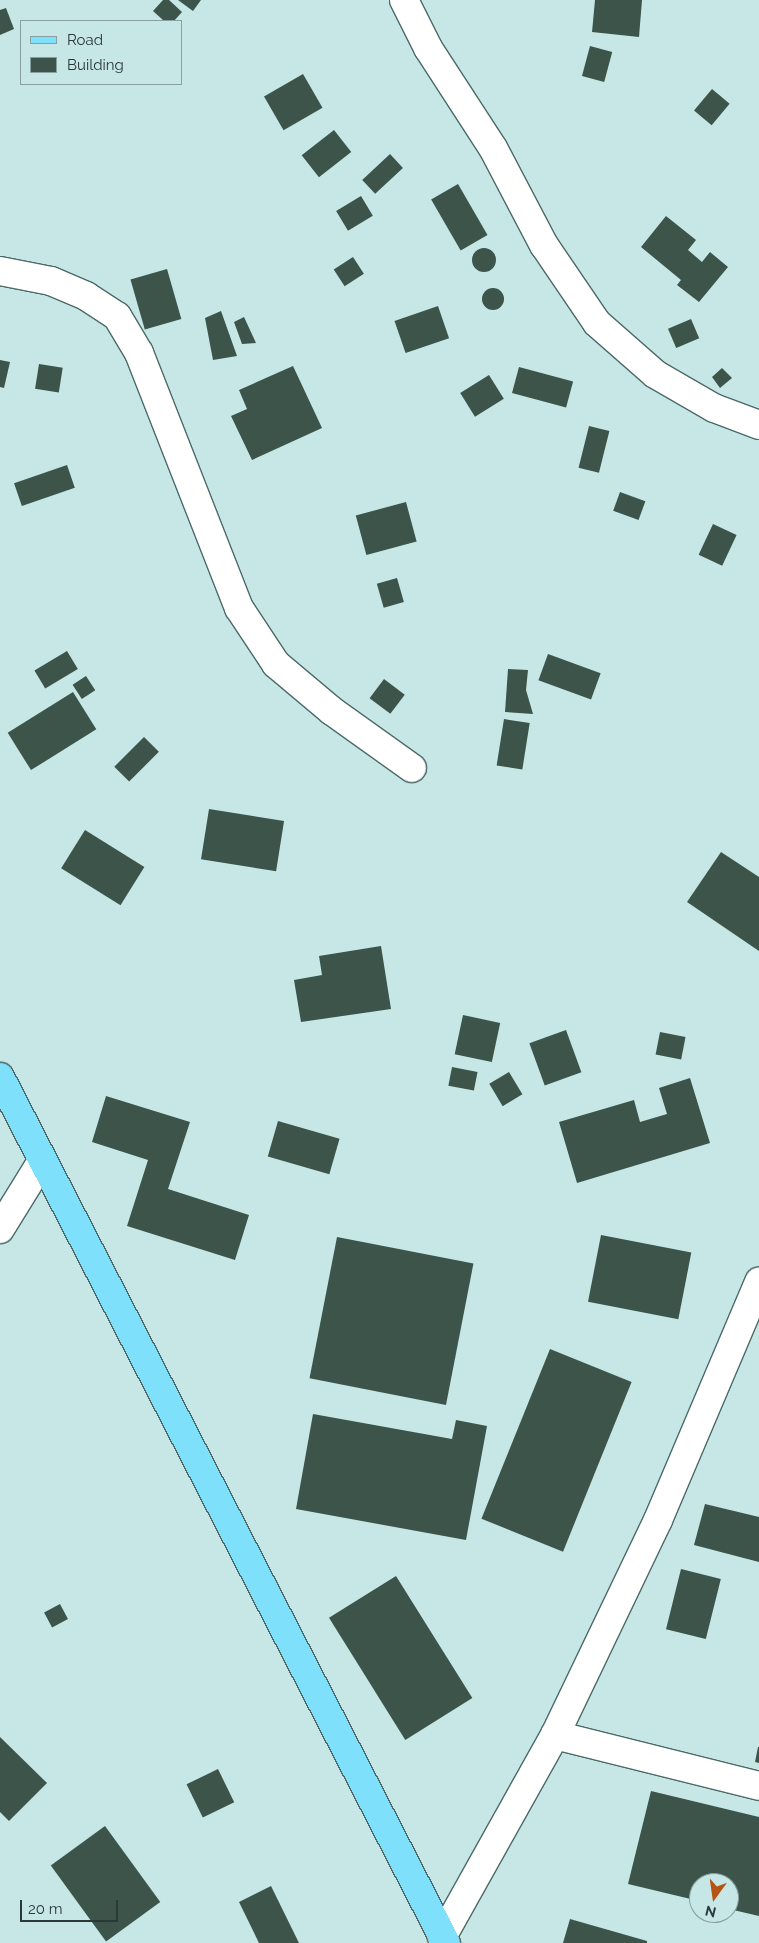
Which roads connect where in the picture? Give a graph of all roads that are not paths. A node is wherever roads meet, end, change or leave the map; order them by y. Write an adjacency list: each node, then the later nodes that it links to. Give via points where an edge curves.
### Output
1 (404, 0): 3 (street, via 428,48 493,148 544,245 597,323 655,374 714,408)
2 (0, 271): 4 (street, via 51,281 86,296 117,316 139,353 239,608 276,664 332,711)
3 (759, 425)
4 (412, 768)
5 (0, 1077): 6 (main road)
6 (42, 1161): 7 (street); 11 (main road)
7 (0, 1229)
8 (759, 1282): 9 (street, via 658,1520)
9 (555, 1735): 10 (street); 11 (street)
10 (759, 1786)
11 (444, 1940)

